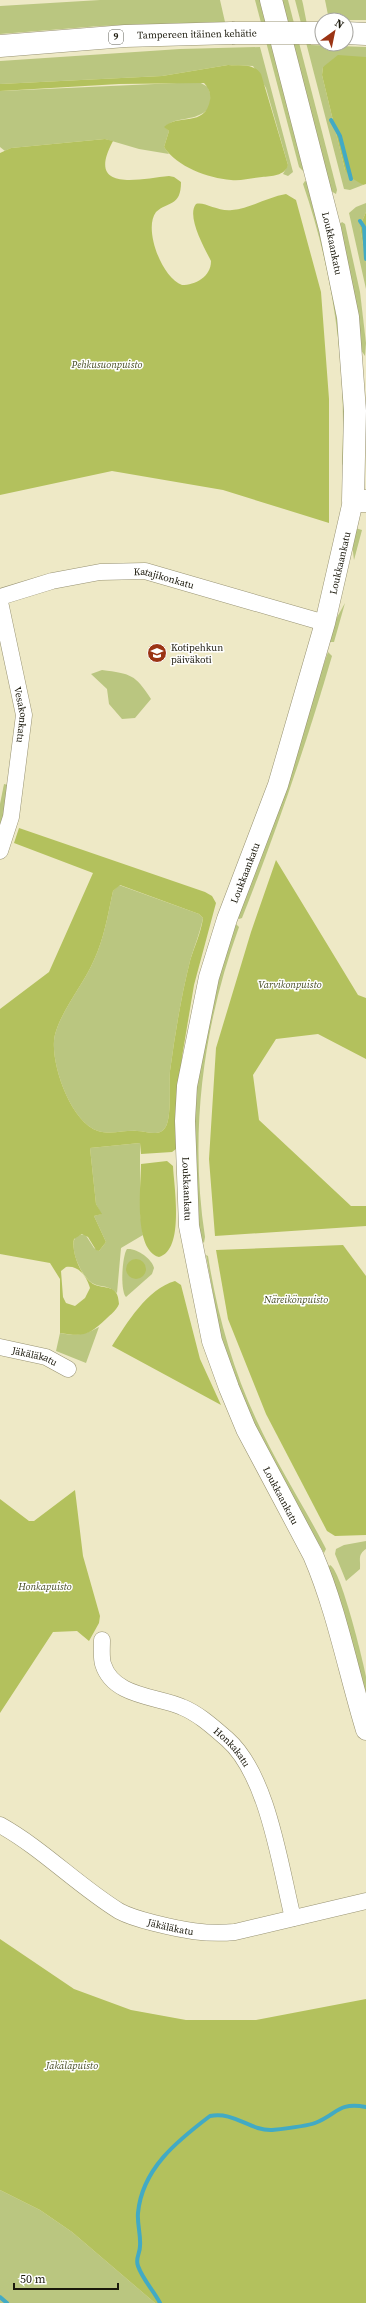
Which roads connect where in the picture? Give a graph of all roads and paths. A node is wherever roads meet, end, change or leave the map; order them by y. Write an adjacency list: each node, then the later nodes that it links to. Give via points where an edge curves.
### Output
1 (271, 0): 6 (main road, Loukkaankatu, via 329,223 348,317)
2 (314, 33): 5 (main road, Tampereen itäinen kehätie / 9, bridge, via 125,36)
3 (354, 33): 4 (main road)
4 (366, 34)
5 (0, 46)
6 (359, 501): 9 (street, Loukkaankatu)
7 (0, 596): 9 (street, Katajikonkatu, via 100,572 135,570 155,572)
8 (0, 602): 10 (street, Vesakonkatu, via 24,715 11,817)
9 (325, 622): 14 (street, Loukkaankatu, via 278,785 227,919 209,977 187,1086 185,1154 192,1250 212,1341 246,1430 313,1554 322,1576)
10 (0, 851)
11 (0, 1348): 12 (street, Jäkäläkatu, via 46,1357)
12 (68, 1369)
13 (102, 1640): 17 (street, Honkakatu, via 103,1663 115,1681 132,1691 188,1709 227,1739 239,1752 264,1803)
14 (366, 1730)
15 (0, 1825): 17 (street, Jäkäläkatu, via 34,1846 119,1911 140,1919 189,1932 213,1934 235,1932)
16 (366, 1901): 17 (street, Jäkäläkatu)
17 (293, 1918)

